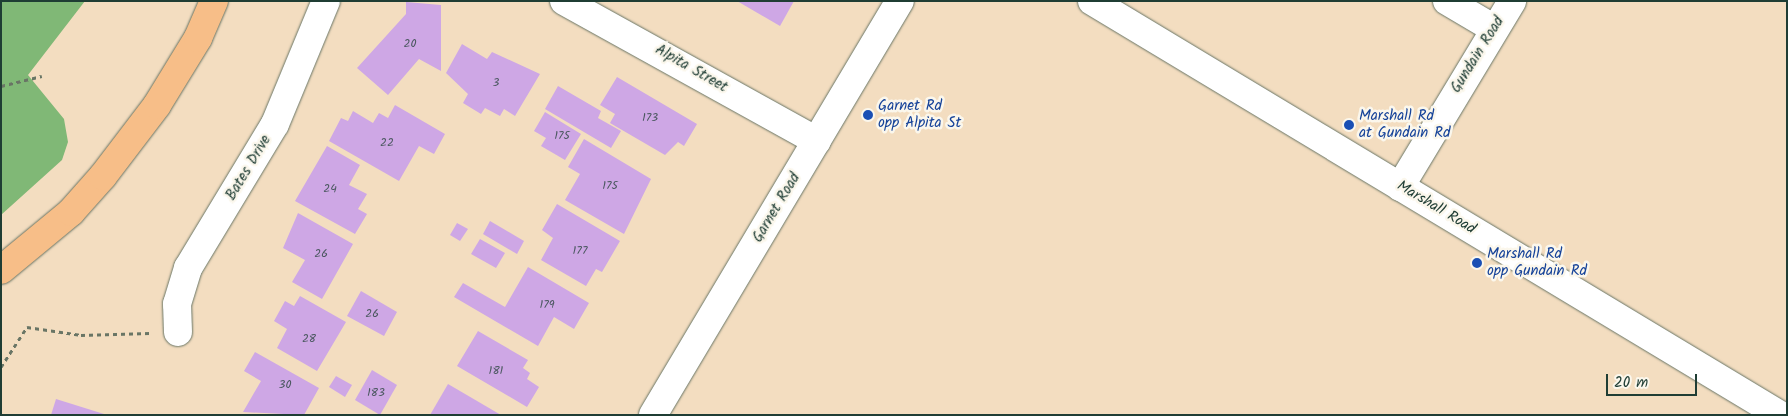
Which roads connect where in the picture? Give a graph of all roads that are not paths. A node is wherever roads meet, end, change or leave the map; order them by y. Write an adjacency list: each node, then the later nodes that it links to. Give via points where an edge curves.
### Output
1 (214, 1): 11 (main road, via 198,38 157,105 103,176 71,212)
2 (326, 1): 12 (street, Bates Drive, via 278,118 188,268 177,304)
3 (564, 1): 9 (street, Alpita Street)
4 (900, 1): 9 (street, Garnet Road)
5 (1092, 1): 10 (street, Marshall Road)
6 (1447, 1): 8 (street)
7 (1512, 1): 8 (street, Gundain Road)
8 (1493, 28): 10 (street, Gundain Road)
9 (817, 141): 14 (street, Garnet Road)
10 (1400, 187): 13 (street, Marshall Road)
11 (1, 270)
12 (178, 332)
13 (1750, 407): 15 (street, Marshall Road)
14 (653, 415)
15 (1780, 415)

